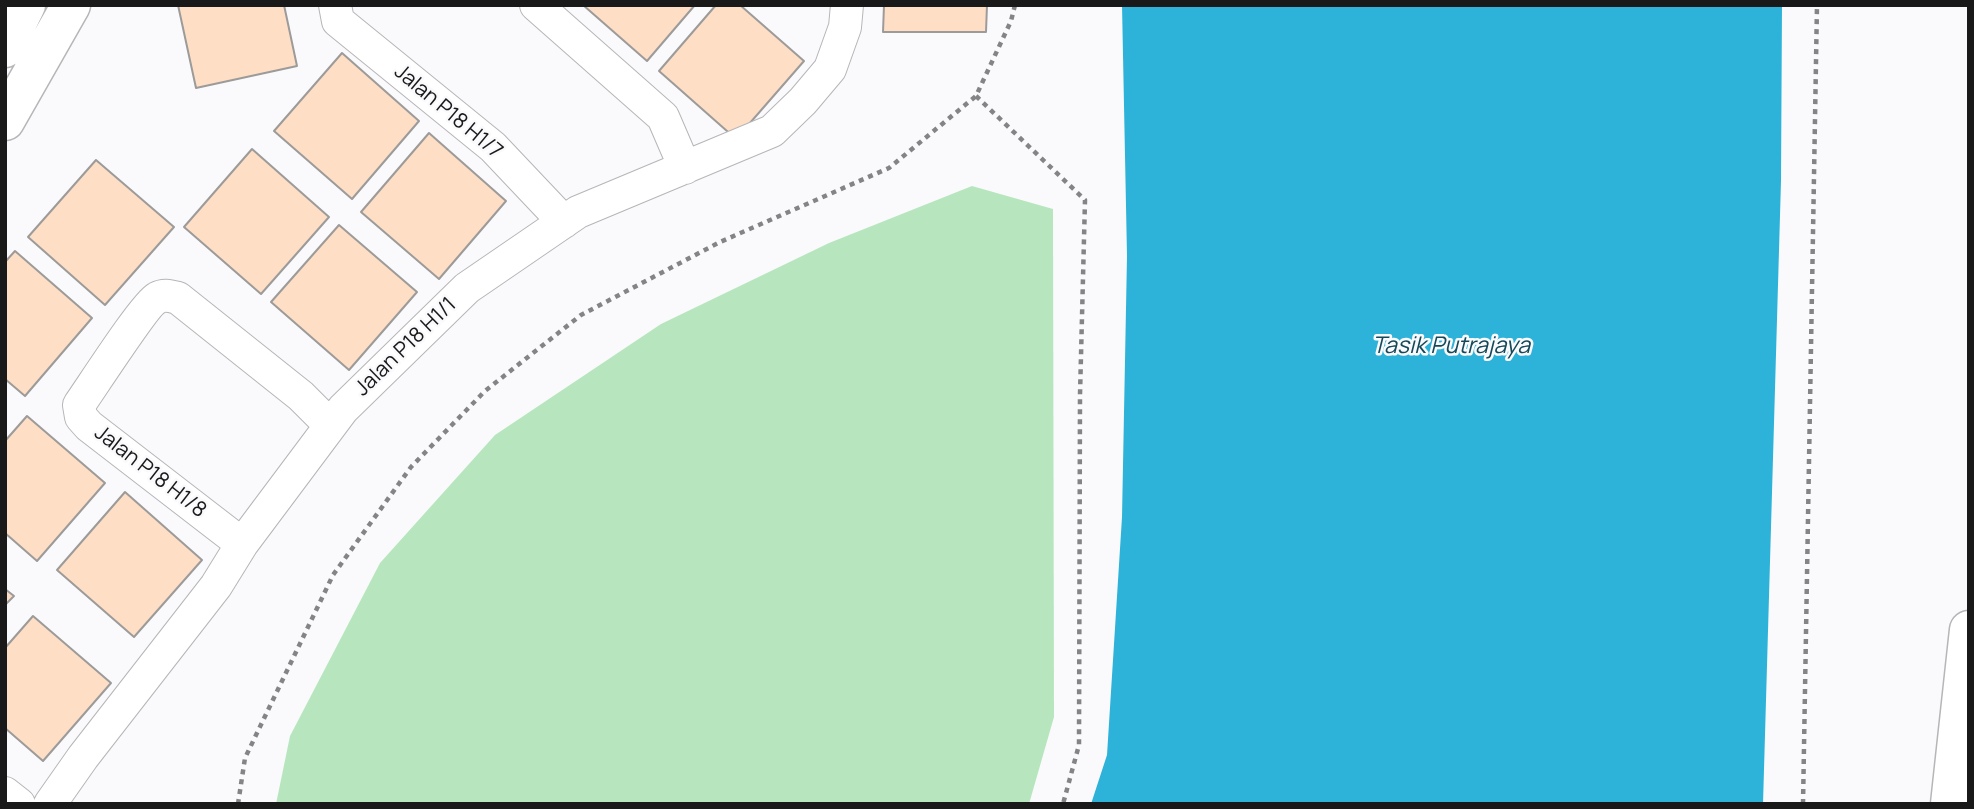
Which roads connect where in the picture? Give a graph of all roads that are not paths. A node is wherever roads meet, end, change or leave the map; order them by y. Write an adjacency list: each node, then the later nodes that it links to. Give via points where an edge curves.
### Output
1 (26, 5): 6 (street)
2 (71, 5): 7 (street)
3 (335, 5): 9 (street, Jalan P18 H1/7, via 338,21 493,147)
4 (537, 5): 8 (street, via 663,117)
5 (847, 5): 8 (street, Jalan P18 H1/1, via 845,27 830,69 803,101 772,131)
6 (5, 48)
7 (5, 121)
8 (685, 168): 9 (street, Jalan P18 H1/1)
9 (564, 222): 10 (street, Jalan P18 H1/1, via 467,288)
10 (330, 425): 11 (street, Jalan P18 H1/1); 11 (street, Jalan P18 H1/8, via 301,396 178,298 155,299 141,317 79,405 80,417)
11 (242, 544): 15 (street, Jalan P18 H1/1, via 216,586)
12 (1969, 630): 16 (street)
13 (5, 793): 14 (street)
14 (19, 804)
15 (50, 804)
16 (1950, 804)

